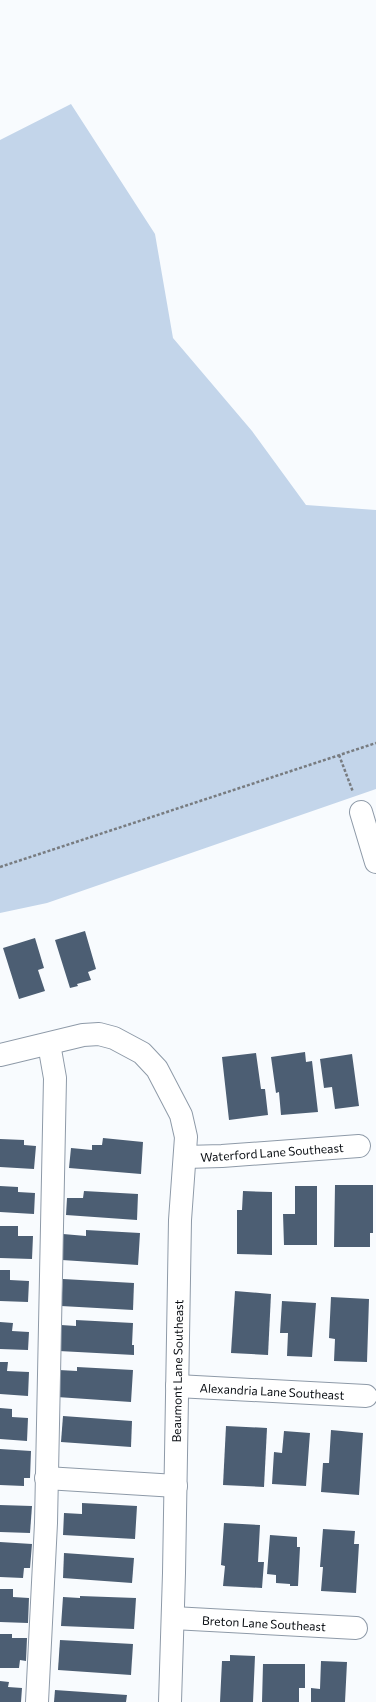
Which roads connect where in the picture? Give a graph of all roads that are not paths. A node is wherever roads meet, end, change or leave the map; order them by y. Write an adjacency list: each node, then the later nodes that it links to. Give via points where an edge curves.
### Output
1 (361, 812): 2 (street)
2 (376, 862)
3 (49, 1044): 4 (street, Beaumont Lane Southeast); 6 (street, Beaumont Lane Southeast, via 83,1034 99,1034 114,1038 142,1053 157,1069 181,1115 186,1137); 9 (street, via 55,1078)
4 (0, 1055)
5 (359, 1146): 6 (street, Waterford Lane Southeast)
6 (185, 1157): 7 (street, Beaumont Lane Southeast, via 180,1220)
7 (177, 1386): 8 (street, Alexandria Lane Southeast); 10 (street, Beaumont Lane Southeast)
8 (366, 1396)
9 (46, 1478): 10 (street); 13 (street)
10 (176, 1486): 11 (street, Beaumont Lane Southeast)
11 (173, 1618): 12 (street, Breton Lane Southeast); 14 (street, Beaumont Lane Southeast)
12 (356, 1628)
13 (37, 1702)
14 (170, 1702)

